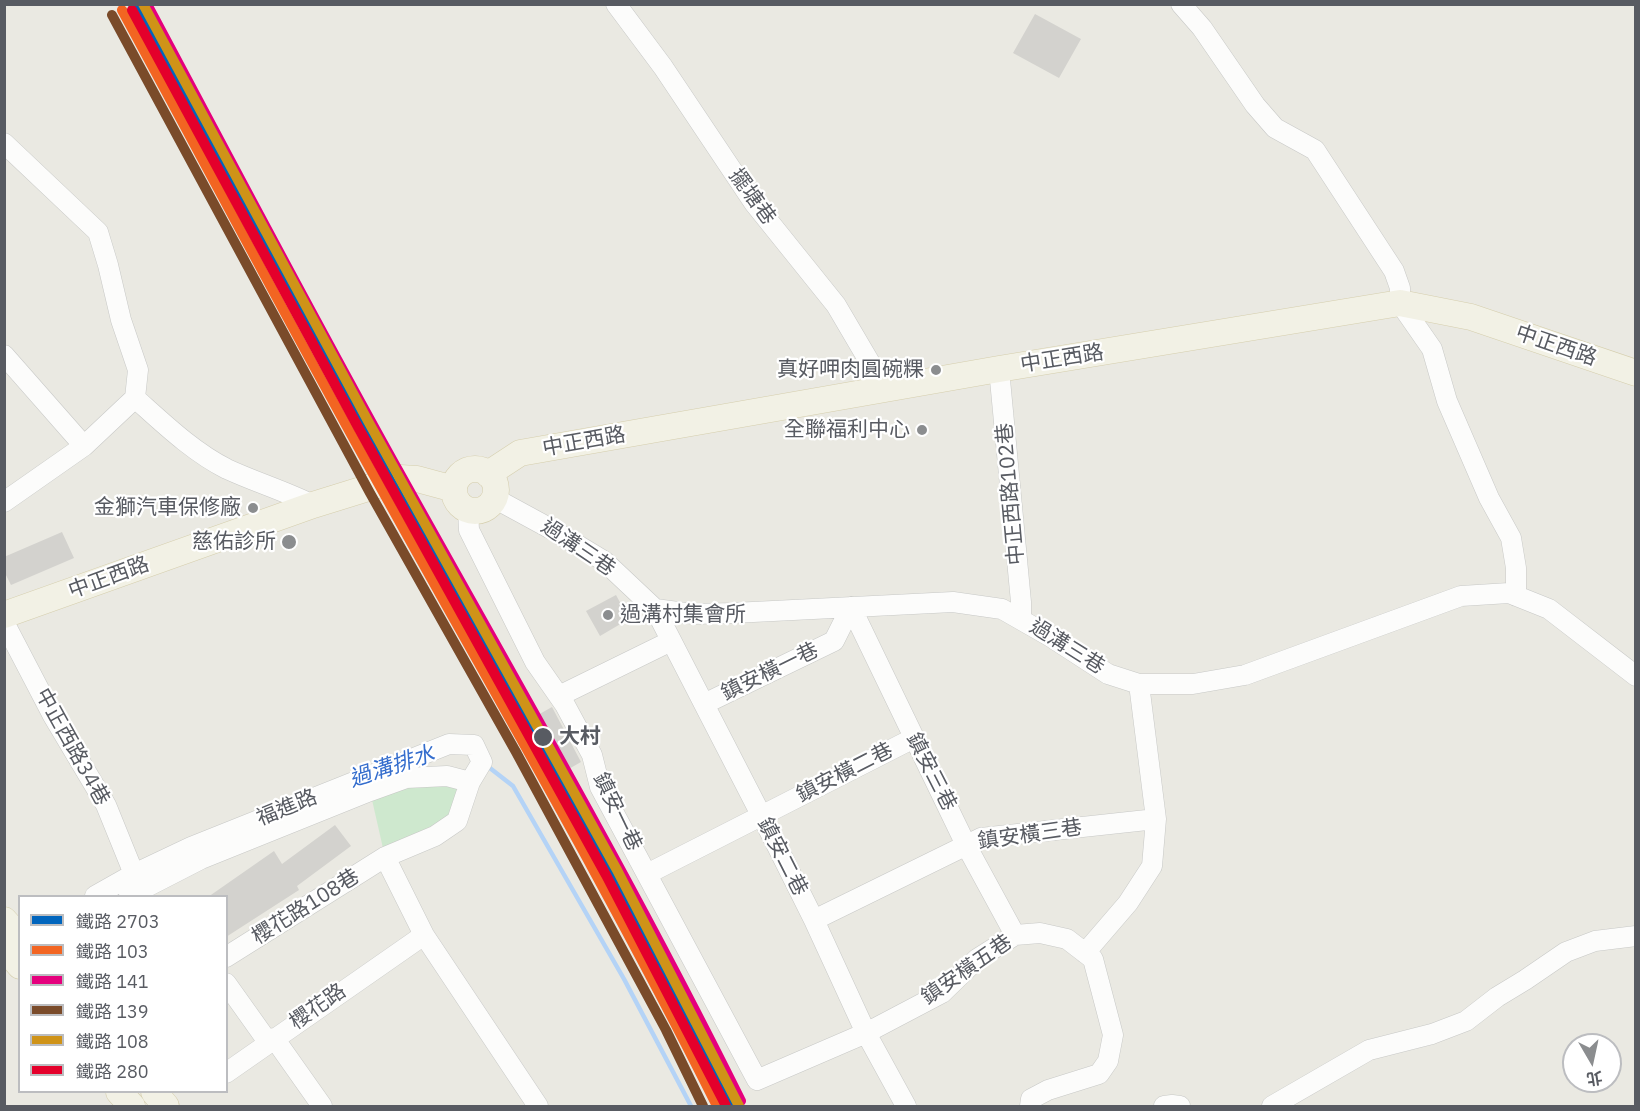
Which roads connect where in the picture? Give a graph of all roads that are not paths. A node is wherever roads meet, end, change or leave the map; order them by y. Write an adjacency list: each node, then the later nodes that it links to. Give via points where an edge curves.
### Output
1 (616, 4): 8 (street, 擺塘巷, via 754,203 836,305)
2 (1181, 4): 4 (street, via 1275,128 1315,150 1394,271)
3 (4, 143): 9 (street, via 98,232 138,370)
4 (1400, 303): 6 (main road, 中正西路); 7 (main road, 中正西路, via 1471,317); 15 (street, via 1432,349 1447,401 1489,498 1511,538)
5 (4, 355): 10 (street)
6 (999, 369): 8 (main road, 中正西路); 19 (street, 中正西路102巷)
7 (1635, 373)
8 (886, 390): 11 (main road, 中正西路, via 520,453)
9 (135, 398): 10 (street); 14 (street, via 181,438 226,468)
10 (84, 446): 13 (street)
11 (491, 486): 12 (main road, 中正西路, via 491,503 480,510); 12 (main road, via 483,470 469,470 458,477); 17 (street, 過溝三巷, via 604,561)
12 (461, 499): 14 (main road, 中正西路, via 417,478 400,478); 23 (street, 鎮安一巷, via 469,530 535,662)
13 (4, 502)
14 (313, 505): 18 (main road, 中正西路)
15 (1516, 596): 21 (street, 過溝三巷, via 1549,609); 22 (street, 過溝三巷, via 1461,596 1245,675 1193,684)
16 (851, 607): 17 (street, 過溝三巷, via 693,614); 19 (street, 過溝三巷, via 953,602 1002,609); 24 (street, 鎮安橫一巷, via 834,641); 25 (street, 鎮安三巷)
17 (655, 609): 20 (street, 鎮安二巷)
18 (6, 614): 31 (street, 中正西路34巷, via 52,716 106,805)
19 (1021, 619): 22 (street, 過溝三巷, via 1108,674)
20 (671, 641): 23 (street); 24 (street, 鎮安二巷)
21 (1635, 676)
22 (1139, 684): 28 (street)
23 (559, 696): 32 (street, 鎮安一巷, via 591,755 600,787)
24 (704, 704): 27 (street, 鎮安二巷)
25 (914, 738): 27 (street, 鎮安橫二巷); 29 (street, 鎮安三巷)
26 (470, 782): 30 (street, 櫻花路108巷, via 457,821 435,836); 31 (street, 福進路, via 482,762 474,745 449,744 191,847); 34 (street, 福進路, via 447,776 406,778 201,859)
27 (761, 815): 32 (street, 鎮安橫二巷); 35 (street, 鎮安二巷)
28 (1156, 819): 29 (street, 鎮安橫三巷, via 981,838); 40 (street, via 1152,867 1128,903)
29 (966, 845): 35 (street, 鎮安橫三巷); 38 (street, 鎮安三巷)
30 (385, 857): 37 (street); 41 (street, 櫻花路108巷)
31 (134, 874): 33 (street, 福進路)
32 (647, 874): 47 (street, 鎮安一巷)
33 (97, 895)
34 (133, 895)
35 (814, 920): 44 (street, 鎮安二巷)
36 (13, 934): 42 (main road)
37 (424, 935): 45 (street, 櫻花路); 53 (street)
38 (1015, 935): 40 (street, 鎮安橫五巷, via 1040,933 1067,939); 44 (street, 鎮安橫五巷, via 976,959 942,993)
39 (1635, 936): 58 (street, via 1595,941 1566,952 1466,1021 1369,1050)
40 (1085, 953): 55 (street, via 1093,959 1113,1035 1108,1061 1099,1074 1048,1090 1031,1099)
41 (228, 956)
42 (18, 957)
43 (230, 995): 45 (street, 櫻花路)
44 (866, 1033): 47 (street, 鎮安橫五巷); 54 (street, 鎮安二巷)
45 (271, 1040): 46 (street); 52 (street)
46 (228, 1071)
47 (757, 1080)
48 (119, 1093): 50 (main road)
49 (155, 1093): 51 (main road)
50 (132, 1107)
51 (166, 1107)
52 (322, 1107)
53 (538, 1107)
54 (906, 1107)
55 (1030, 1107)
56 (1164, 1107): 57 (street)
57 (1180, 1107)
58 (1272, 1107)

